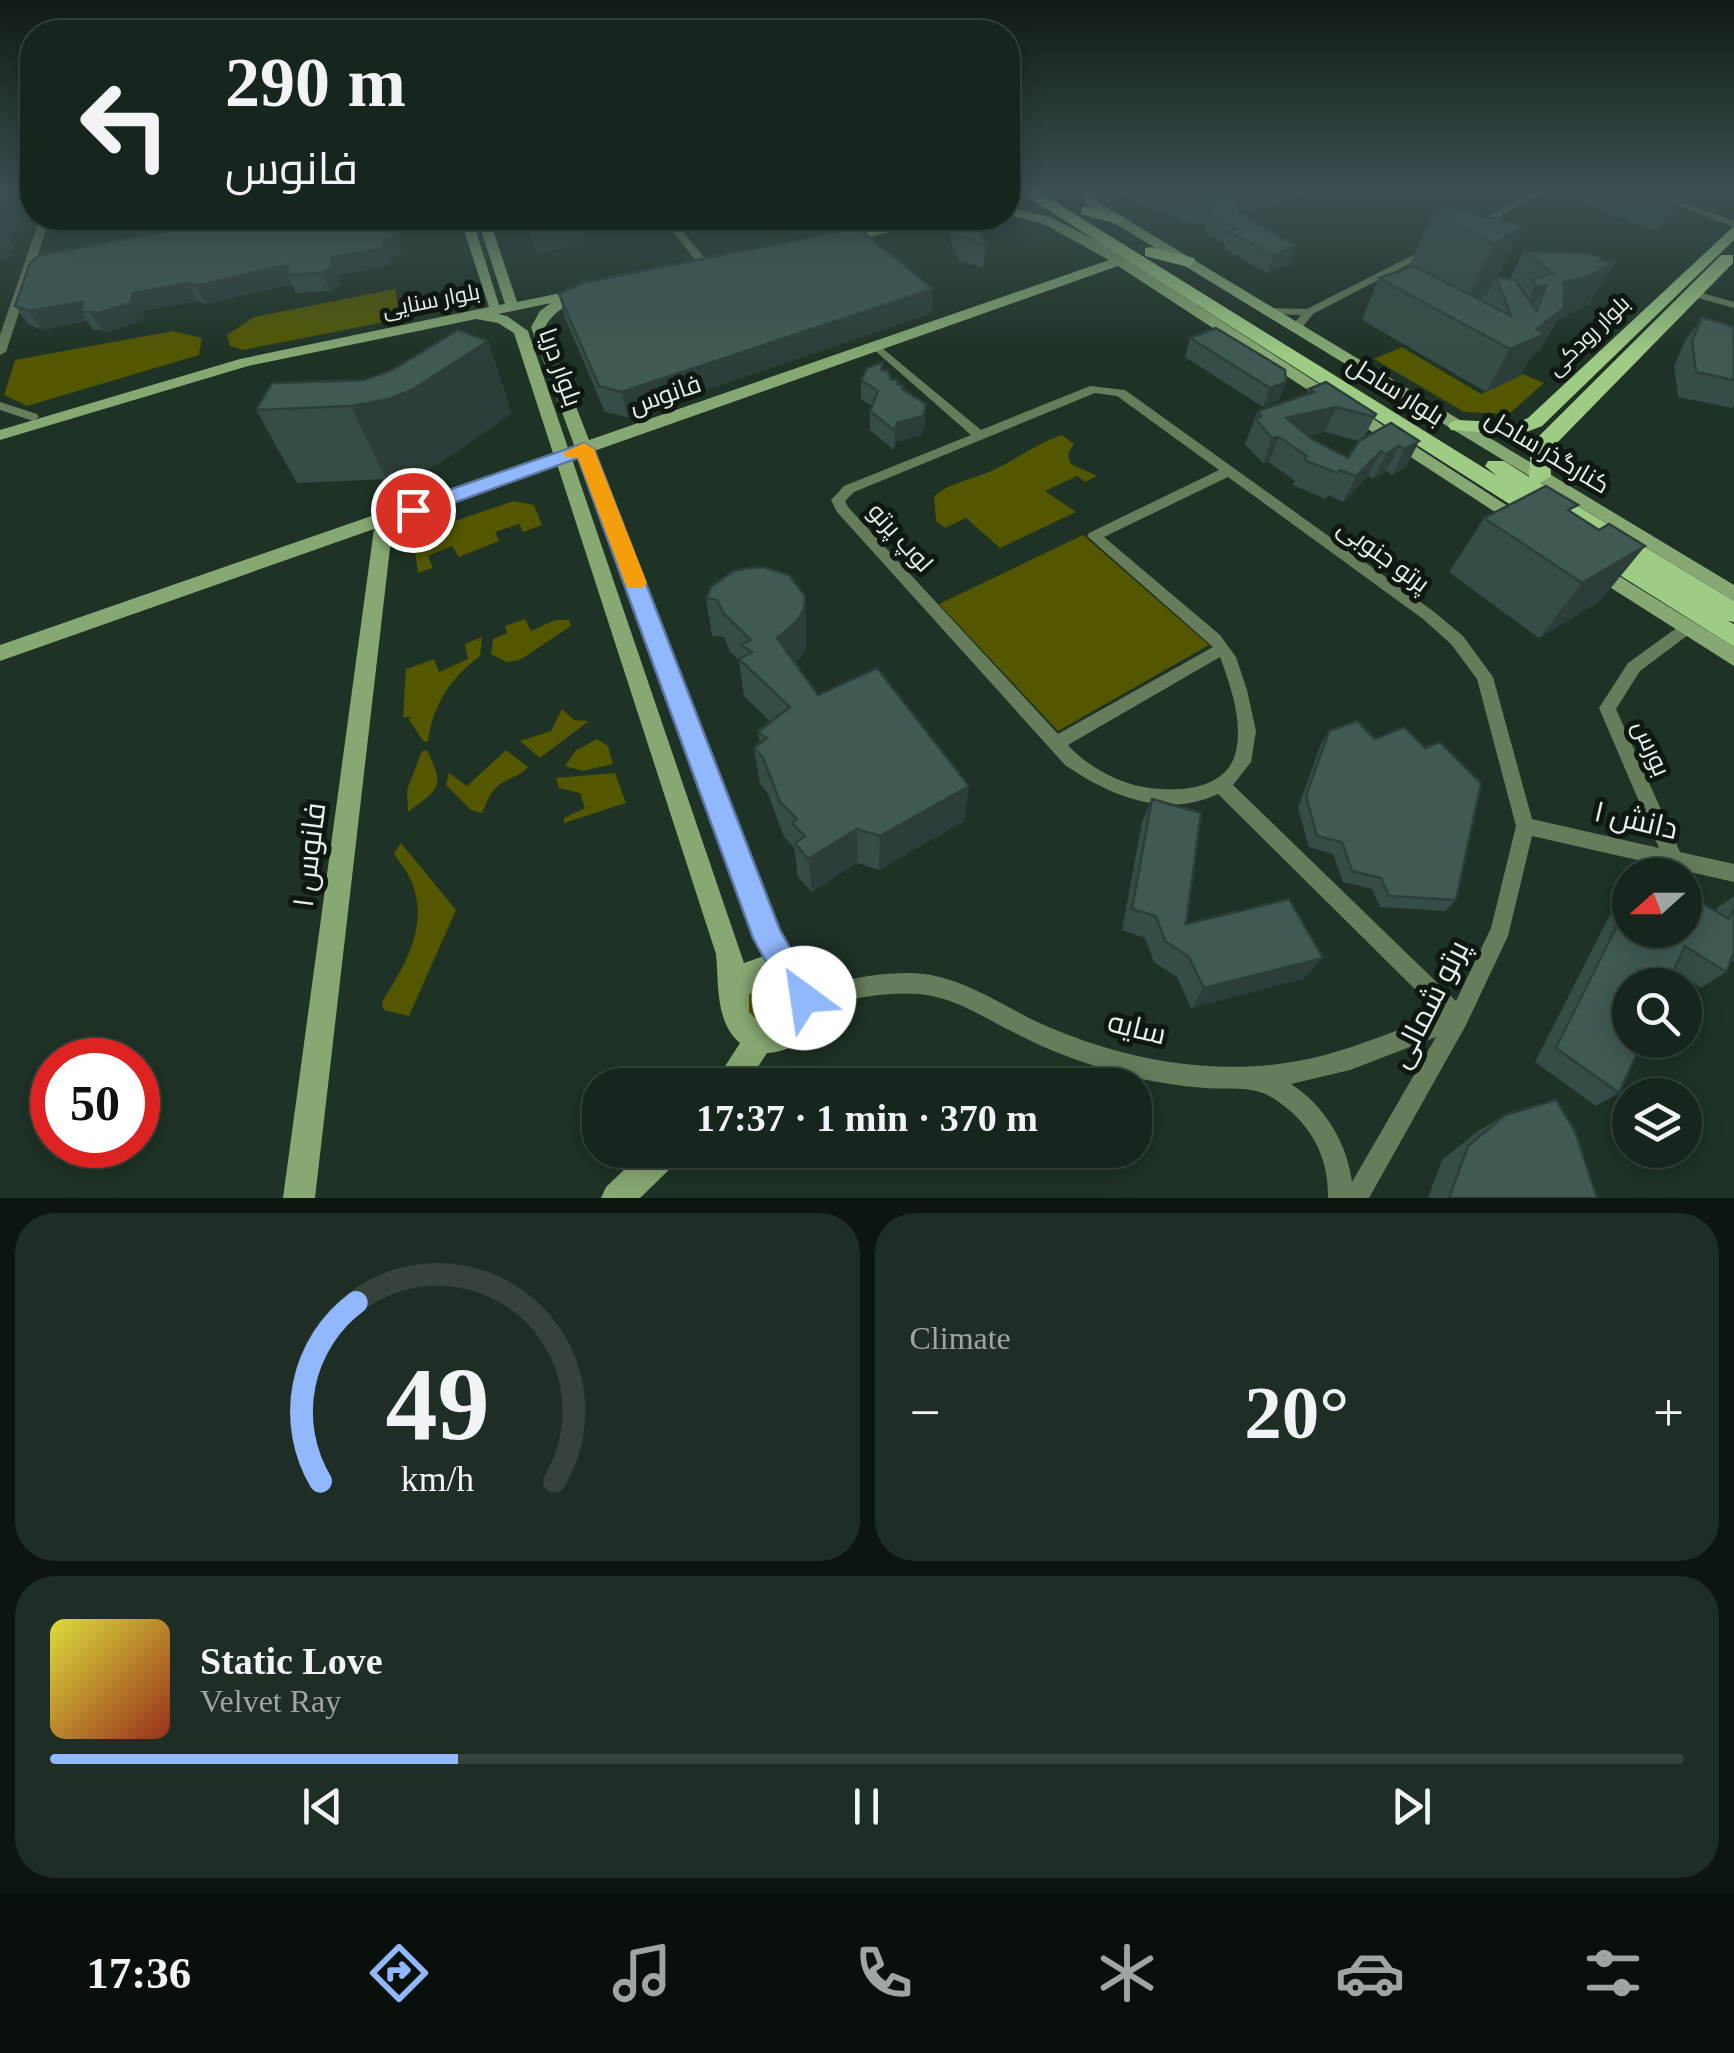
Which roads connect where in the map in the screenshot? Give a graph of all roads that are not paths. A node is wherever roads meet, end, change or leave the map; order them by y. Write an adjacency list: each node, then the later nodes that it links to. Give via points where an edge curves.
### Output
1 (36, 246): 28 (street)
2 (481, 246): 12 (main road)
3 (486, 246): 12 (main road)
4 (696, 246): 15 (street)
5 (1096, 246): 13 (main road)
6 (1127, 246): 29 (main road, بلوار ساحل)
7 (1139, 246): 11 (main road, بلوار ساحل)
8 (1161, 246): 16 (main road, کنارگذر ساحل)
9 (1715, 246): 37 (main road, بلوار رودکی, via 1541,417)
10 (1434, 248): 24 (street)
11 (1150, 252): 16 (main road); 54 (main road, بلوار ساحل)
12 (487, 257): 20 (main road); 21 (main road)
13 (1119, 261): 27 (main road, فانوس); 31 (main road)
14 (1730, 261): 19 (main road, بلوار رودکی)
15 (712, 262): 17 (main road)
16 (1188, 262): 23 (main road, کنارگذر ساحل)
17 (682, 270)
18 (598, 287): 20 (main road, بلوار سنایی); 25 (main road, بلوار سنایی); 34 (main road, بلوار دریا, via 551,308 538,327)
19 (1695, 294): 22 (street); 41 (main road, بلوار رودکی)
20 (510, 300): 21 (main road, بلوار سنایی)
21 (492, 304): 33 (main road, بلوار سنایی, via 216,362)
22 (1734, 305)
23 (1268, 310): 24 (street); 26 (main road, کنارگذر ساحل)
24 (1309, 312): 26 (street)
25 (459, 317): 33 (main road, بلوار سنایی, via 217,369); 34 (main road, بلوار دریا, via 492,316 520,331)
26 (1296, 328): 35 (main road, کنارگذر ساحل)
27 (876, 346): 38 (main road, فانوس); 40 (street)
28 (0, 352)
29 (1308, 367): 31 (main road); 56 (main road, بلوار ساحل)
30 (1120, 393): 40 (street, لوپ پرتو, via 1094,389); 46 (street, پرتو جنوبی)
31 (1329, 396): 51 (main road)
32 (0, 406): 33 (street)
33 (29, 422): 36 (main road, بلوار سنایی); 39 (main road, بلوار سنایی); 42 (main road)
34 (563, 424): 38 (main road); 43 (main road, بلوار دریا); 44 (main road, بلوار دریا); 45 (main road)
35 (1458, 426): 37 (main road); 47 (main road, کنارگذر ساحل)
36 (0, 427)
37 (1519, 428): 41 (main road, via 1521,436)
38 (626, 433): 43 (main road, فانوس); 48 (main road, via 604,462)
39 (0, 435)
40 (980, 436): 60 (street, لوپ پرتو, via 849,490 839,505)
41 (1543, 444): 47 (main road, via 1536,454)
42 (0, 446)
43 (584, 449): 44 (main road, فانوس); 48 (main road, بلوار دریا)
44 (562, 457): 45 (main road, فانوس); 49 (main road, بلوار دریا)
45 (527, 470): 49 (main road); 50 (main road, فانوس)
46 (1230, 471): 57 (street, via 1094,536); 62 (street, پرتو جنوبی, via 1457,640 1485,677)
47 (1540, 476): 53 (main road, کنارگذر ساحل)
48 (599, 485): 66 (main road, بلوار دریا, via 768,938)
49 (572, 492): 67 (main road, بلوار دریا, via 729,954)
50 (384, 521): 58 (main road, فانوس); 74 (main road, فانوس ۱)
51 (1540, 532)
52 (1572, 554): 55 (main road)
53 (1734, 594)
54 (1734, 613)
55 (1687, 628): 59 (main road); 63 (street, بورس, via 1634,668 1607,708)
56 (1734, 636)
57 (1223, 648): 60 (street); 61 (street, via 1250,738 1242,764)
58 (0, 653)
59 (1734, 658)
60 (1056, 744): 61 (street, لوپ پرتو, via 1084,772 1136,796 1173,800)
61 (1221, 785): 69 (street)
62 (1525, 826): 63 (street, دانش ۱); 69 (street, پرتو شمالی, via 1501,928)
63 (1673, 858)
64 (1702, 865): 65 (street, دانش ۱)
65 (1734, 873)
66 (787, 972): 67 (main road, via 756,972); 68 (main road)
67 (735, 997): 70 (main road, via 736,1019)
68 (804, 998): 70 (main road, via 792,1029); 72 (street, سایه, via 916,984 955,992 1110,1060 1193,1076)
69 (1459, 1018): 72 (street, سایه, via 1350,1062); 77 (street, پرتو شمالی)
70 (760, 1039): 71 (main road)
71 (740, 1068)
72 (1249, 1078): 76 (street, via 1286,1094 1318,1126 1338,1168)
73 (648, 1168): 75 (main road)
74 (299, 1198)
75 (617, 1198)
76 (1340, 1198)
77 (1356, 1198)

